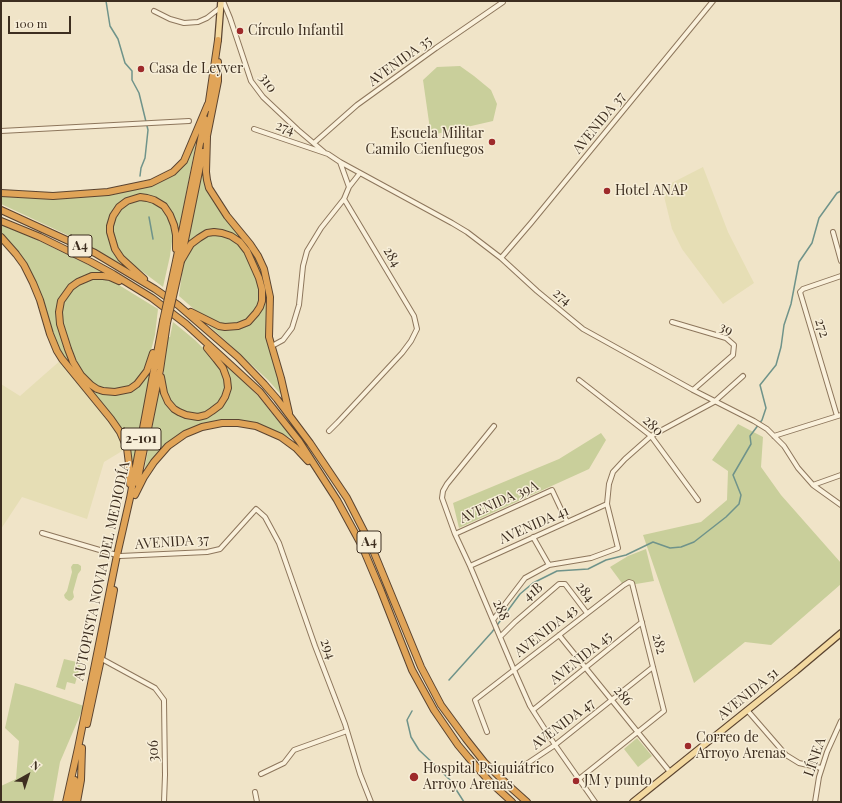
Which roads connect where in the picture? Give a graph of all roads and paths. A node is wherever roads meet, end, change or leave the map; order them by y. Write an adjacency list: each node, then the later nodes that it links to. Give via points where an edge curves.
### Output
1 (503, 1): 11 (street, AVENIDA 35, via 357,105)
2 (713, 1): 22 (street, AVENIDA 37)
3 (222, 3): 4 (street, via 207,18 198,22 184,23); 5 (main road, 2-101); 11 (street, 310, via 230,18 251,81 262,98)
4 (154, 11)
5 (218, 40): 6 (highway, 2-101); 10 (highway, 2-101, via 218,81)
6 (208, 104): 16 (highway, via 184,161 173,172 151,183 108,192 53,196); 23 (highway, 2-101)
7 (189, 121): 9 (street)
8 (254, 129): 12 (street, 274)
9 (1, 131)
10 (206, 137): 23 (highway, 2-101); 32 (highway, via 206,172 209,188 250,244 264,269 270,297 269,337)
11 (314, 143): 12 (street, 310)
12 (328, 154): 13 (street, 274)
13 (340, 162): 14 (street, 274); 15 (street)
14 (360, 173): 15 (street); 22 (street, 274, via 467,232)
15 (349, 187): 17 (street)
16 (1, 193)
17 (344, 199): 32 (street, via 320,228 307,251 299,304 292,328 283,340); 41 (street, 284, via 414,316 417,329 402,353)
18 (1, 210): 26 (highway, A4, via 95,253)
19 (1, 221): 27 (highway, A4, via 91,262)
20 (833, 232): 24 (street)
21 (1, 237): 46 (highway, via 24,265 33,283 57,351 120,432 127,448)
22 (501, 258): 36 (street, 274, via 583,329)
23 (178, 261): 26 (highway, via 174,225 164,206 154,200 140,197 119,207 110,226 115,249 121,258); 28 (highway, via 191,244 207,233 232,236 247,251 262,289 260,307 248,322 238,326 225,327 213,323); 29 (highway, 2-101, bridge)
24 (841, 261)
25 (841, 276): 39 (street, 272, via 800,292)
26 (155, 289): 28 (highway, A4)
27 (152, 298): 29 (highway, via 118,280 103,276 92,276 72,287 61,301 60,324 68,349 81,375 91,385 103,391 114,392 133,387 147,371); 31 (highway, A4)
28 (178, 305): 38 (highway, A4, via 238,357)
29 (165, 322): 33 (highway, AUTOPISTA NOVIA DEL MEDIODÍA / 2-101); 46 (highway, AUTOPISTA NOVIA DEL MEDIODÍA / 2-101)
30 (672, 322): 36 (street, 39, via 726,338 734,345 733,355)
31 (186, 324): 33 (highway, via 223,368 228,388 225,397 220,405 206,415 191,416 179,412 168,402); 47 (highway, A4, via 260,392 299,441)
32 (272, 346): 38 (highway)
33 (160, 370): 46 (highway, AUTOPISTA NOVIA DEL MEDIODÍA / 2-101)
34 (743, 376): 37 (street)
35 (579, 380): 42 (street, 280)
36 (694, 390): 37 (street, 274)
37 (714, 402): 42 (street); 43 (street, 274, via 754,421)
38 (289, 415): 95 (highway, A4, via 347,498 370,543 421,667 441,706 485,763)
39 (839, 416): 43 (street)
40 (494, 426): 54 (street, 288, via 443,491 442,498)
41 (329, 430)
42 (650, 436): 48 (street, 280); 49 (street, via 613,472 608,484)
43 (774, 436): 45 (street, 274)
44 (841, 475): 45 (street)
45 (813, 485): 50 (street, 274)
46 (132, 496): 47 (highway, via 154,462 168,446 202,427 238,423 256,426 296,448); 56 (highway, AUTOPISTA NOVIA DEL MEDIODÍA / 2-101)
47 (337, 500): 94 (highway, A4, via 362,546 412,670 434,710 471,761)
48 (698, 500)
49 (607, 504): 52 (street, AVENIDA 41); 57 (street, via 618,548 591,558)
50 (841, 505)
51 (256, 509): 56 (street, AVENIDA 37, via 220,549 207,552); 75 (street, 294, via 265,517 279,543)
52 (568, 522): 54 (street, AVENIDA 39A, via 552,490); 55 (street, AVENIDA 41)
53 (42, 533): 56 (street, AVENIDA 37)
54 (455, 534): 58 (street, 288)
55 (533, 537): 57 (street); 58 (street, AVENIDA 41)
56 (118, 556): 67 (highway, AUTOPISTA NOVIA DEL MEDIODÍA / 2-101)
57 (549, 565): 62 (street, via 525,578)
58 (470, 566): 62 (street, 288)
59 (632, 583): 61 (street, AVENIDA 43, via 624,585); 63 (street, 282)
60 (565, 584): 61 (street, 284); 66 (street, 41B, via 559,584)
61 (587, 613): 65 (street, AVENIDA 43)
62 (493, 620): 66 (street, 288)
63 (642, 622): 68 (street, 282); 69 (street, AVENIDA 45)
64 (841, 633): 73 (main road, AVENIDA 51)
65 (559, 634): 69 (street, 286); 70 (street, AVENIDA 43)
66 (500, 637): 70 (street, 288)
67 (99, 658): 79 (highway, AUTOPISTA NOVIA DEL MEDIODÍA / 2-101); 91 (street, 306, via 155,688 164,700)
68 (654, 667): 71 (street, AVENIDA 47); 77 (street, 282, via 664,711)
69 (586, 668): 71 (street, 286); 72 (street, AVENIDA 45)
70 (514, 670): 72 (street, 288); 76 (street, AVENIDA 43, via 475,700)
71 (612, 700): 77 (street, 286); 78 (street, AVENIDA 47)
72 (533, 710): 78 (street, 288)
73 (747, 710): 81 (street, via 786,755 799,763); 82 (main road, AVENIDA 51)
74 (841, 721): 81 (street, LÍNEA)
75 (347, 731): 84 (street, via 294,750 284,763); 93 (street, 294)
76 (487, 732)
77 (638, 732): 82 (street, 286); 85 (street)
78 (555, 745): 80 (street, AVENIDA 47); 85 (street, 288)
79 (80, 748): 83 (highway, AUTOPISTA NOVIA DEL MEDIODÍA / 2-101); 87 (highway, via 70,771); 90 (highway, via 82,763)
80 (522, 767)
81 (821, 768): 98 (street, LÍNEA)
82 (670, 772): 97 (main road, AVENIDA 51)
83 (74, 774): 88 (highway, AUTOPISTA NOVIA DEL MEDIODÍA / 2-101); 89 (highway, AUTOPISTA NOVIA DEL MEDIODÍA / 2-101)
84 (261, 774)
85 (579, 779): 96 (street, 288)
86 (255, 792): 92 (street)
87 (62, 802)
88 (66, 802)
89 (71, 802)
90 (77, 802)
91 (164, 802)
92 (256, 802)
93 (371, 802)
94 (512, 802)
95 (527, 802)
96 (595, 802)
97 (633, 802)
98 (814, 802)

